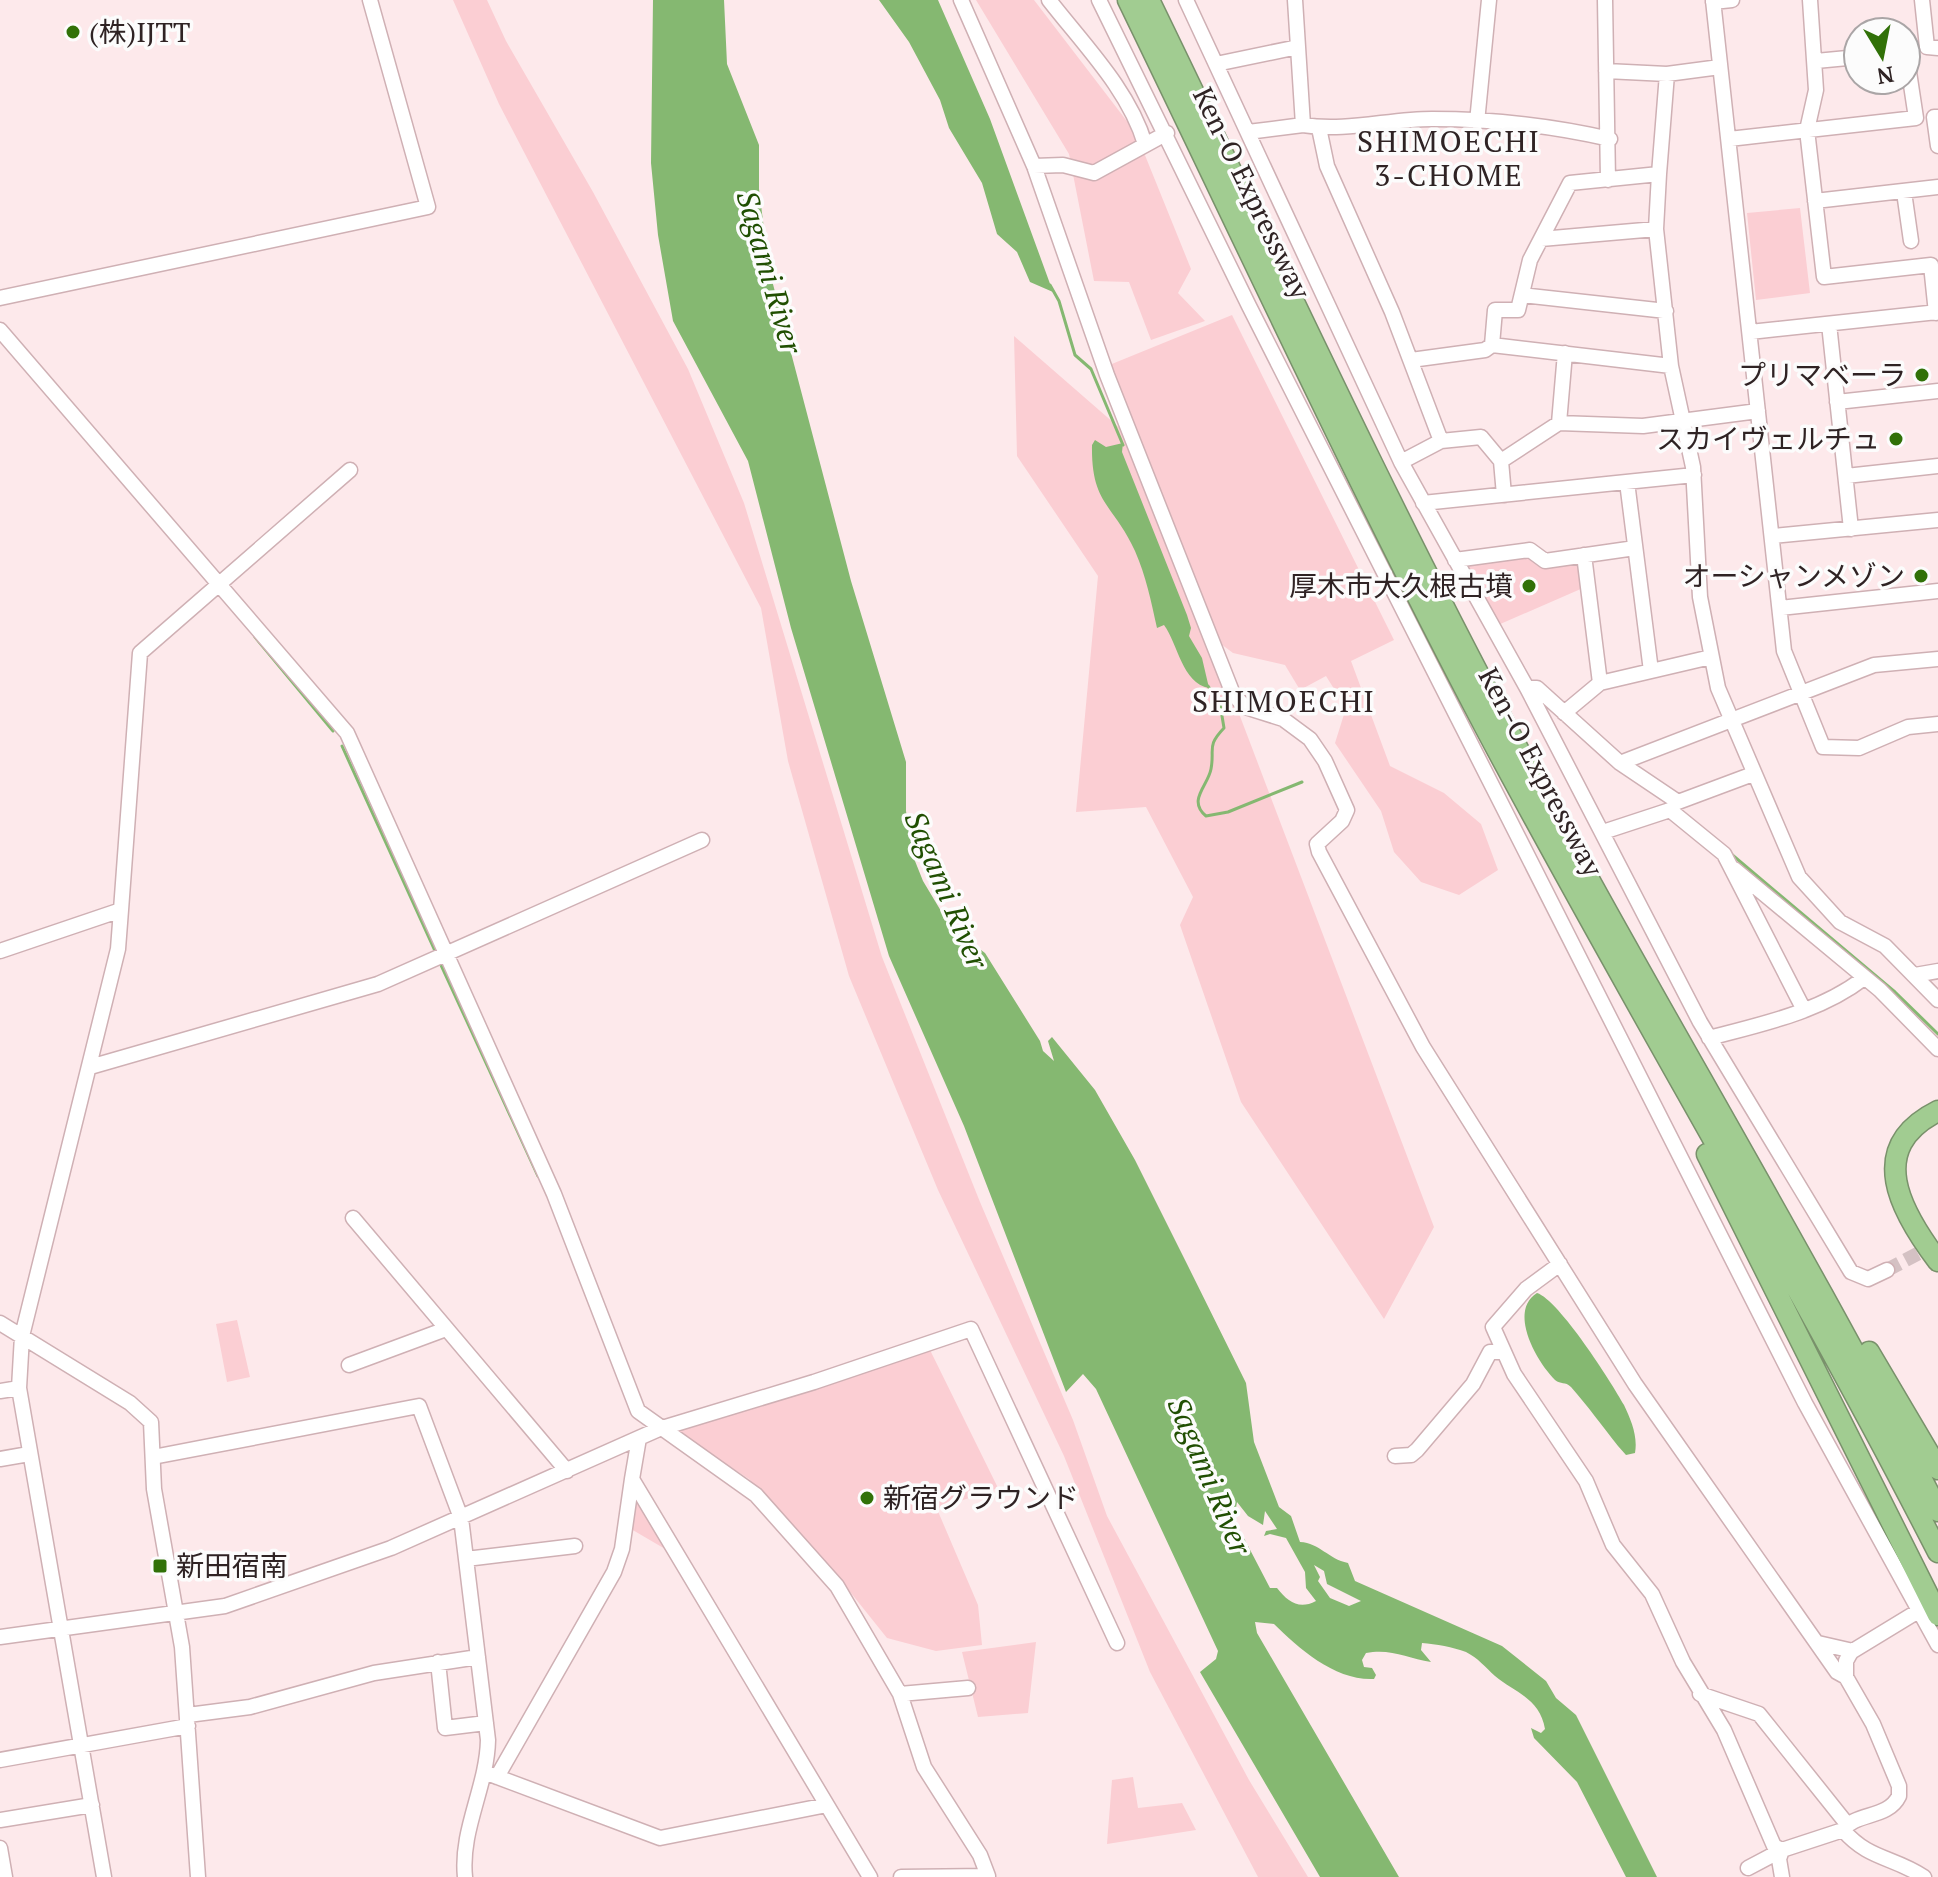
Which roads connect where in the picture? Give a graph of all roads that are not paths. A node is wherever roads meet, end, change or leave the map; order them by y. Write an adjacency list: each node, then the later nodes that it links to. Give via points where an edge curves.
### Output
1 (370, 0): 45 (street, via 428,207)
2 (961, 0): 35 (street)
3 (1049, 0): 33 (street, via 1125,94)
4 (1099, 0): 30 (street)
5 (1128, 0): 94 (highway, Ken-O Expressway, via 1430,620)
6 (1149, 0): 106 (highway, Ken-O Expressway, via 1446,612 1614,929)
7 (1186, 0): 19 (street)
8 (1295, 0): 15 (street)
9 (1489, 0): 25 (street)
10 (1605, 0): 21 (street)
11 (1732, 0): 14 (street)
12 (1810, 0): 18 (street)
13 (1922, 0): 16 (street, via 1927,47)
14 (1713, 1): 20 (street)
15 (1298, 47): 19 (street); 26 (street)
16 (1938, 48)
17 (1842, 59): 18 (street)
18 (1816, 61): 28 (street)
19 (1216, 64): 29 (street)
20 (1720, 67): 22 (street); 32 (street)
21 (1606, 71): 22 (street); 31 (street)
22 (1667, 74): 36 (street)
23 (1913, 96): 28 (street, via 1916,118)
24 (1938, 117): 34 (street)
25 (1477, 122): 27 (street, via 1434,119); 31 (street, via 1572,130)
26 (1303, 125): 27 (street); 29 (street)
27 (1319, 128): 53 (street, via 1327,166)
28 (1807, 130): 32 (street); 40 (street)
29 (1248, 132): 62 (street)
30 (1167, 133): 33 (street); 132 (street, via 1256,320 1805,1403)
31 (1610, 139): 37 (street)
32 (1729, 139): 50 (street)
33 (1145, 144): 35 (street, via 1094,173 1063,165)
34 (1938, 146)
35 (1034, 166): 109 (street, via 1107,375 1233,694 1245,707 1283,719 1317,747 1347,810 1317,844 1324,866 1423,1047)
36 (1659, 174): 37 (street); 41 (street)
37 (1608, 180): 42 (street, via 1570,183)
38 (1938, 187): 39 (street)
39 (1904, 192): 40 (street); 43 (street)
40 (1815, 201): 47 (street, via 1824,277 1931,265)
41 (1656, 229): 42 (street); 46 (street)
42 (1541, 239): 44 (street)
43 (1911, 241)
44 (1522, 295): 46 (street); 51 (street, via 1518,310 1495,310)
45 (0, 298)
46 (1666, 311): 54 (street)
47 (1937, 312): 48 (street)
48 (1829, 324): 50 (street); 56 (street)
49 (0, 330): 76 (street)
50 (1750, 332): 57 (street)
51 (1492, 345): 52 (street); 53 (street)
52 (1565, 353): 54 (street); 59 (street)
53 (1411, 360): 60 (street)
54 (1671, 366): 58 (street)
55 (1938, 391): 56 (street)
56 (1837, 402): 66 (street)
57 (1758, 411): 58 (street); 72 (street)
58 (1685, 420): 59 (street, via 1643,426); 65 (street)
59 (1559, 423): 61 (street)
60 (1441, 441): 61 (street, via 1481,437); 62 (street)
61 (1501, 461): 68 (street)
62 (1401, 462): 69 (street)
63 (1938, 466): 66 (street)
64 (350, 470): 76 (street)
65 (1694, 475): 67 (street); 79 (street, via 1700,597)
66 (1846, 476): 71 (street)
67 (1627, 482): 68 (street); 73 (street)
68 (1504, 495): 69 (street)
69 (1423, 503): 75 (street)
70 (1938, 520): 71 (street)
71 (1851, 529): 72 (street)
72 (1772, 536): 78 (street)
73 (1635, 548): 74 (street); 81 (street)
74 (1584, 555): 75 (street, via 1545,561 1530,550); 82 (street)
75 (1455, 560): 83 (street)
76 (217, 582): 93 (street, via 140,653); 96 (street, via 347,733)
77 (1938, 591): 78 (street)
78 (1780, 608): 84 (street, via 1784,651)
79 (1711, 657): 81 (street); 86 (street)
80 (1938, 659): 84 (street, via 1874,665)
81 (1651, 671): 82 (street)
82 (1600, 683): 85 (street)
83 (1527, 688): 85 (street, via 1537,688); 90 (street)
84 (1800, 693): 86 (street); 87 (street, via 1823,747 1859,748 1908,727)
85 (1564, 713): 88 (street)
86 (1731, 719): 88 (street); 89 (street)
87 (1938, 724)
88 (1620, 763): 89 (street, via 1678,802)
89 (1753, 774): 98 (street, via 1799,877 1840,922 1885,946)
90 (1603, 832): 92 (street, via 1670,810 1724,854); 102 (street)
91 (702, 840): 96 (street)
92 (1733, 869): 99 (street); 101 (street)
93 (121, 910): 95 (street); 104 (street, via 118,949)
94 (1592, 926): 130 (highway, Ken-O Expressway, via 1802,1295); 132 (highway)
95 (0, 951)
96 (445, 955): 104 (street, via 378,984); 118 (street, via 554,1194 638,1411)
97 (1938, 971): 98 (street)
98 (1915, 975): 100 (street)
99 (1864, 978): 101 (street); 103 (street)
100 (1938, 1000)
101 (1804, 1010): 102 (street)
102 (1709, 1038): 110 (street, via 1851,1272 1868,1279)
103 (1938, 1049)
104 (90, 1067): 113 (street)
105 (1938, 1111): 108 (highway, via 1908,1133 1895,1171 1904,1211)
106 (1765, 1191): 124 (highway); 127 (highway, Ken-O Expressway)
107 (353, 1218): 112 (street)
108 (1938, 1261)
109 (1560, 1264): 114 (street, via 1526,1289 1493,1327); 137 (street, via 1635,1384)
110 (1887, 1270)
111 (0, 1323): 113 (street)
112 (446, 1329): 115 (street); 125 (street)
113 (22, 1336): 116 (street); 122 (street, via 142,1411 151,1422)
114 (1503, 1352): 121 (street, via 1490,1352 1473,1384 1417,1450); 145 (street, via 1586,1481 1613,1545 1652,1594)
115 (349, 1365)
116 (19, 1388): 117 (street); 120 (street)
117 (0, 1391)
118 (659, 1429): 119 (street); 136 (street, via 971,1329); 144 (street, via 756,1495 837,1586)
119 (639, 1438): 125 (street); 126 (street)
120 (29, 1454): 123 (street); 134 (street)
121 (1395, 1456)
122 (153, 1457): 128 (street, via 419,1406); 133 (street)
123 (0, 1459)
124 (1938, 1469)
125 (567, 1471): 128 (street)
126 (632, 1479): 150 (street, via 614,1572); 152 (street)
127 (1938, 1511)
128 (461, 1518): 131 (street); 133 (street, via 265,1593)
129 (575, 1546): 131 (street)
130 (1938, 1552)
131 (466, 1559): 140 (street)
132 (1929, 1612): 138 (street); 139 (street)
133 (177, 1614): 134 (street); 146 (street)
134 (60, 1626): 135 (street); 148 (street)
135 (0, 1637)
136 (1117, 1643)
137 (1818, 1643): 139 (street); 142 (street)
138 (1938, 1645)
139 (1853, 1651): 142 (street, via 1846,1661)
140 (478, 1657): 141 (street); 147 (street)
141 (438, 1662): 146 (street); 147 (street, via 445,1728)
142 (1846, 1677): 154 (street, via 1873,1724 1899,1796 1884,1811)
143 (968, 1688): 144 (street)
144 (900, 1694): 158 (street, via 924,1767)
145 (1700, 1694): 154 (street, via 1759,1714); 156 (street, via 1724,1730 1760,1820 1774,1846)
146 (188, 1721): 148 (street); 161 (street)
147 (486, 1723): 150 (street)
148 (81, 1745): 149 (street); 151 (street)
149 (0, 1760)
150 (490, 1775): 152 (street, via 660,1838); 162 (street, via 463,1855)
151 (92, 1805): 153 (street); 160 (street)
152 (827, 1805): 163 (street)
153 (0, 1820)
154 (1845, 1827): 156 (street); 167 (street, via 1865,1852 1899,1862)
155 (0, 1848): 159 (street)
156 (1782, 1850): 157 (street); 166 (street)
157 (1748, 1868)
158 (988, 1876): 165 (street)
159 (5, 1877)
160 (104, 1877)
161 (198, 1877)
162 (465, 1877)
163 (870, 1877)
164 (901, 1877): 165 (street)
165 (952, 1877)
166 (1782, 1877)
167 (1924, 1877)

